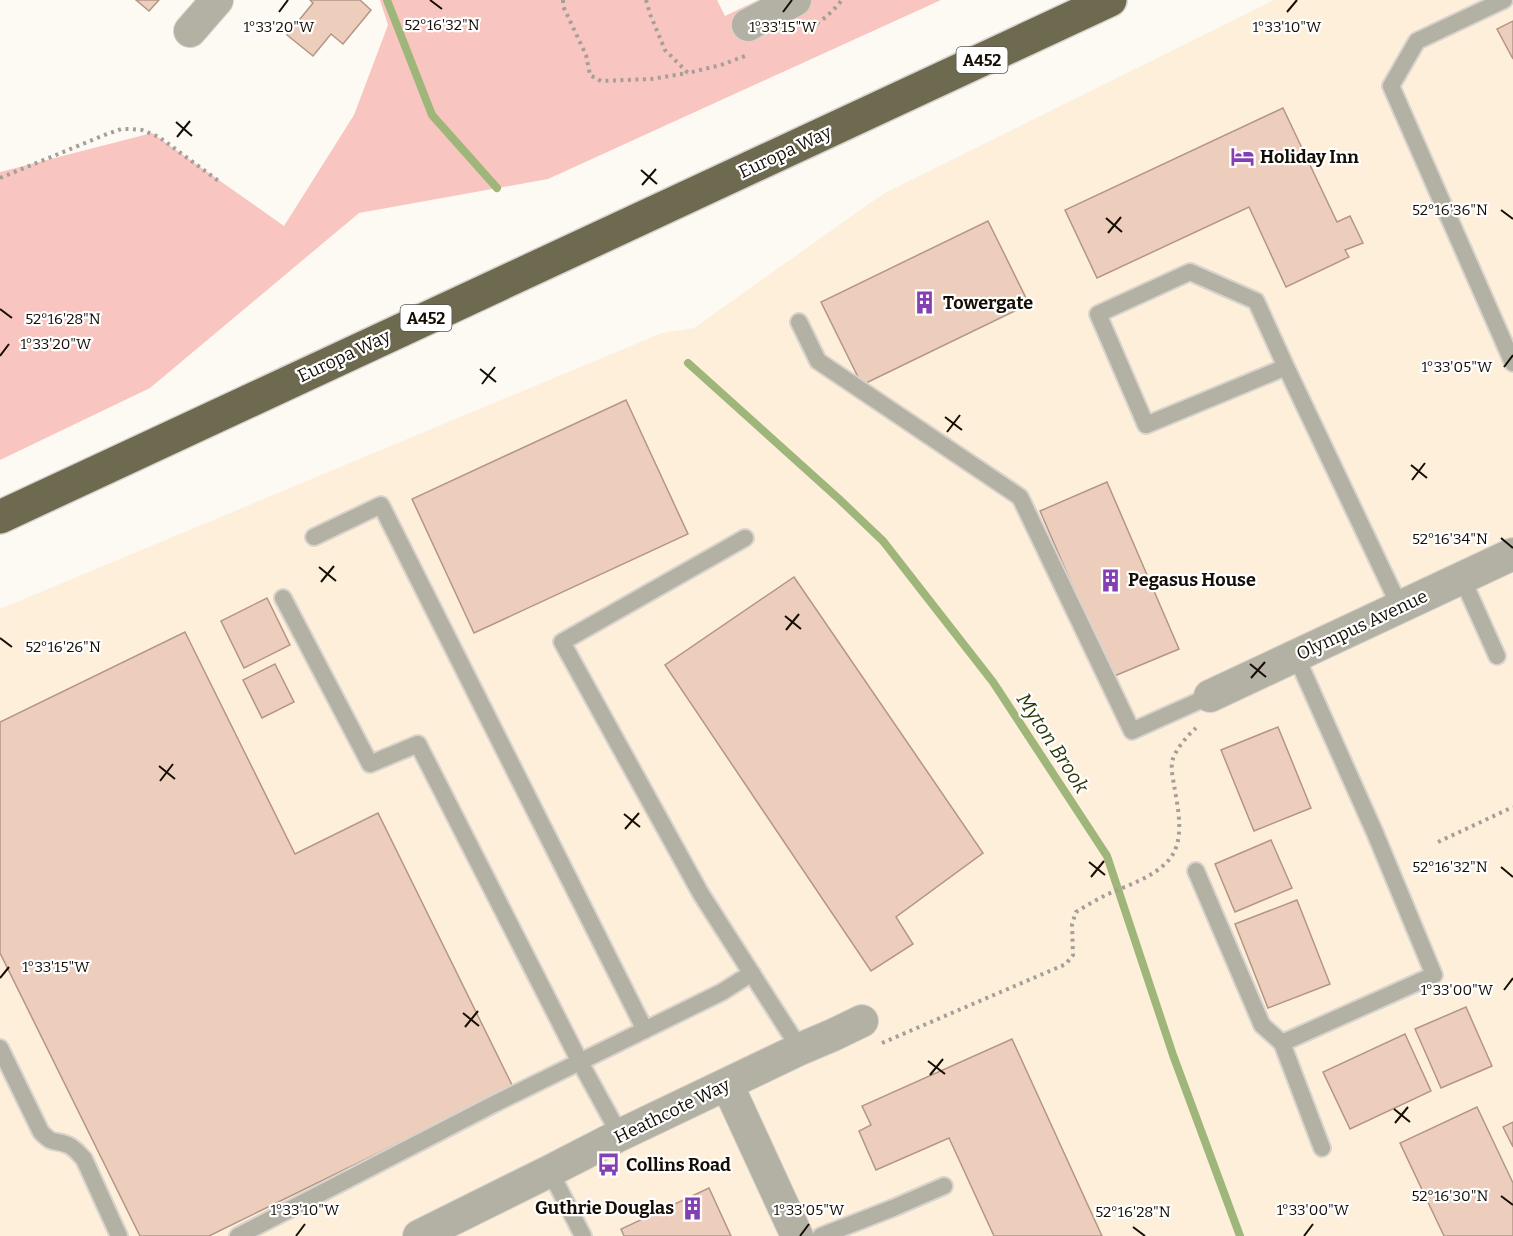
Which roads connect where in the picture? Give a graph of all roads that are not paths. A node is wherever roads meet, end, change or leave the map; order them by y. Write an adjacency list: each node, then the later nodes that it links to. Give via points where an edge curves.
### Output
1 (217, 0): 7 (street)
2 (795, 0): 6 (street)
3 (1084, 0): 8 (highway, Europa Way / A452)
4 (1110, 0): 8 (highway, Europa Way / A452)
5 (1504, 0): 10 (lane, via 1417,41 1391,86)
6 (748, 25)
7 (190, 31)
8 (853, 121): 12 (highway, Europa Way / A452)
9 (799, 322): 21 (lane, via 818,361 1020,497 1132,731)
10 (1513, 363)
11 (1286, 367): 11 (lane, via 1146,425 1098,314 1190,272 1256,301); 18 (lane)
12 (0, 518)
13 (315, 537): 24 (lane, via 381,504)
14 (745, 538): 23 (lane, via 562,642 700,894)
15 (1513, 554): 16 (street, Olympus Avenue)
16 (1462, 578): 18 (street, Olympus Avenue); 20 (lane)
17 (283, 598): 29 (lane, via 370,764 418,744)
18 (1400, 607): 19 (street, Olympus Avenue)
19 (1296, 656): 21 (street, Olympus Avenue); 26 (lane, via 1434,975)
20 (1497, 656)
21 (1210, 696)
22 (1196, 871): 26 (lane, via 1262,1025)
23 (752, 973): 24 (lane); 28 (lane)
24 (645, 1030): 29 (lane)
25 (869, 1033): 28 (street, Heathcote Way, via 832,1035)
26 (1282, 1043): 32 (lane)
27 (0, 1048): 35 (lane, via 41,1132 49,1141 78,1151 84,1159)
28 (800, 1049): 30 (street, Heathcote Way)
29 (580, 1062): 31 (lane); 36 (lane)
30 (727, 1084): 31 (street, Heathcote Way); 39 (street)
31 (620, 1136): 33 (street, Heathcote Way)
32 (1322, 1148)
33 (550, 1172): 37 (street, Heathcote Way); 38 (lane)
34 (944, 1186): 40 (lane)
35 (120, 1236)
36 (238, 1236)
37 (419, 1236)
38 (583, 1236)
39 (797, 1236)
40 (821, 1236)

